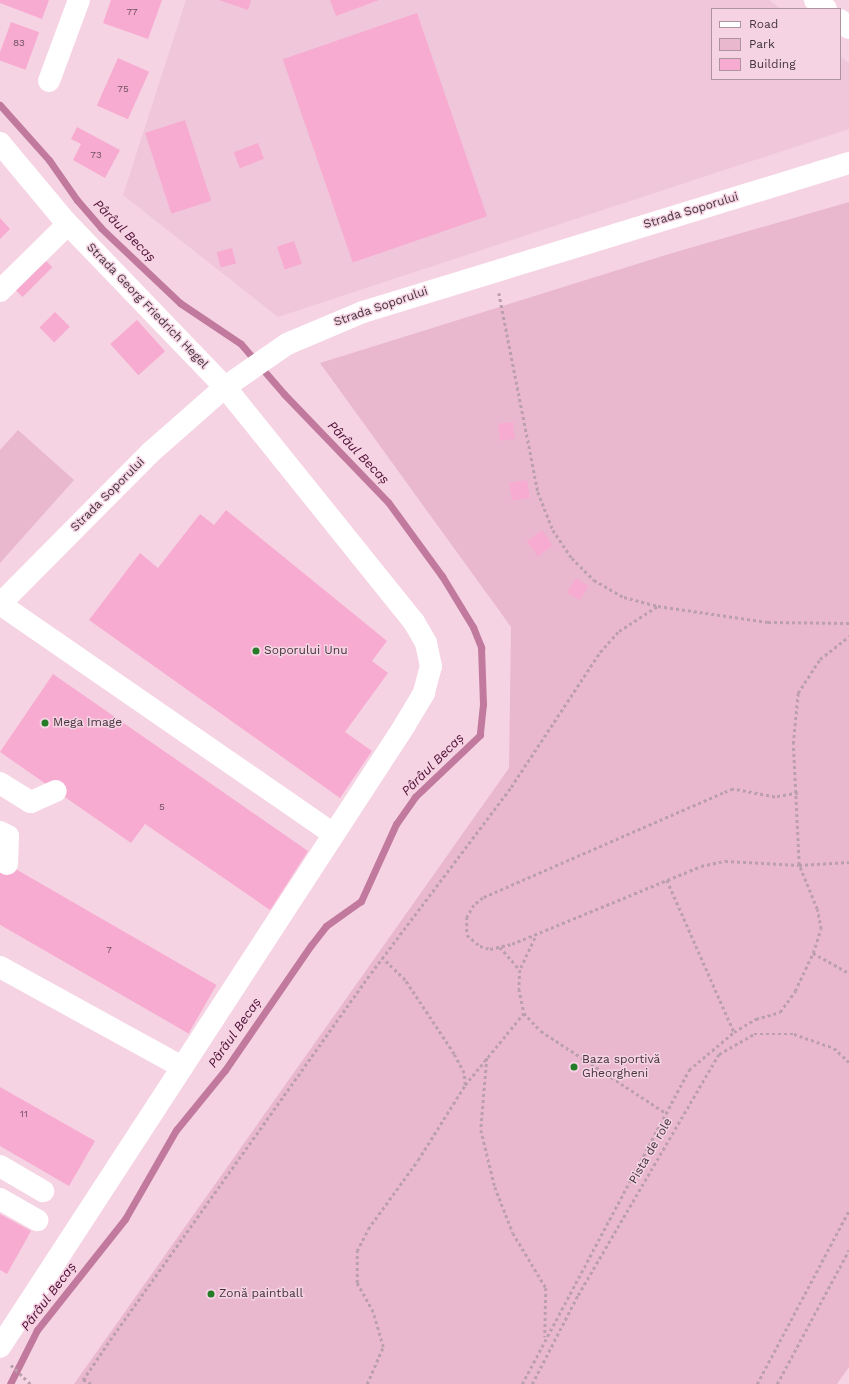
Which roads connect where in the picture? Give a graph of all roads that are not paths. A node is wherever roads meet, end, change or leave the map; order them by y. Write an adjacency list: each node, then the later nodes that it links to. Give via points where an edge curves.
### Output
1 (79, 0): 6 (street)
2 (815, 0): 3 (street)
3 (825, 8)
4 (841, 21): 5 (street)
5 (849, 28)
6 (49, 81)
7 (0, 144): 9 (street, Strada Georg Friedrich Hegel)
8 (849, 163): 11 (street, Strada Soporului, via 363,312 311,332 264,359)
9 (68, 224): 10 (street); 11 (street, Strada Georg Friedrich Hegel)
10 (0, 290)
11 (233, 381): 12 (street, Strada Soporului, via 150,452); 16 (street, Strada Georg Friedrich Hegel, via 414,622 429,651 431,670 421,699)
12 (0, 604): 16 (street)
13 (0, 783): 14 (street, via 31,802)
14 (56, 791)
15 (0, 832): 17 (street, via 8,836)
16 (333, 834): 19 (street, Strada Georg Friedrich Hegel)
17 (8, 864)
18 (0, 967): 19 (street)
19 (182, 1068): 24 (street, Strada Georg Friedrich Hegel)
20 (0, 1166): 21 (street)
21 (43, 1191)
22 (0, 1199): 23 (street)
23 (37, 1220)
24 (3, 1353)

